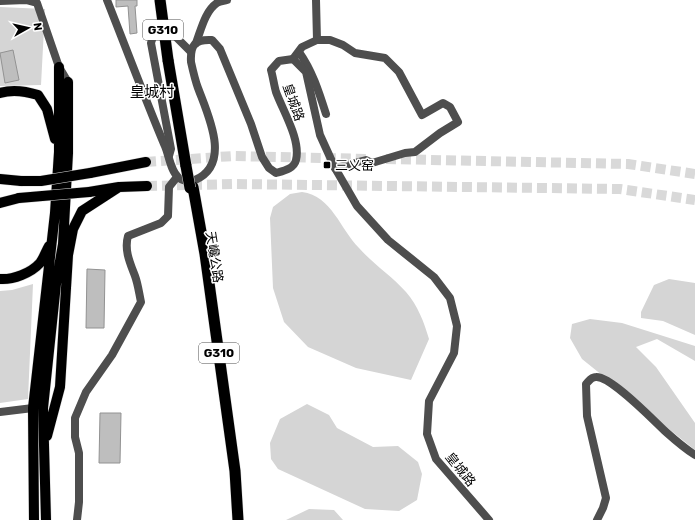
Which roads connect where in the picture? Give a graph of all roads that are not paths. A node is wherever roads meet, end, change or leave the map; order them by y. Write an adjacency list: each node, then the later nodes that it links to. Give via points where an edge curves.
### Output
1 (107, 0): 18 (street)
2 (160, 0): 12 (highway, 天巉公路 / G310, bridge)
3 (164, 0): 12 (highway, 天巉公路 / G310)
4 (227, 0): 8 (street, via 218,2 212,9 204,21)
5 (316, 0): 7 (street)
6 (0, 1): 13 (street, via 26,0 37,3)
7 (317, 40): 10 (street, via 302,47); 20 (street, via 330,40 355,53 385,58 399,72 422,115 443,103 450,107 458,122 415,152 372,164 366,160)
8 (196, 43): 9 (street); 11 (street, 皇城路, via 212,40 220,49 252,124 262,157 276,173 294,165 296,148 271,70 279,61)
9 (190, 51): 18 (street, via 166,27 160,29 152,38 171,149); 21 (street, via 190,62 215,136 215,156 211,168 205,175 193,181)
10 (299, 52): 11 (street); 16 (street, via 306,62)
11 (293, 59): 20 (street, 皇城路, via 306,72 320,136)
12 (170, 60): 25 (highway, 天巉公路 / G310)
13 (58, 67): 14 (street); 17 (main road)
14 (68, 82): 17 (main road)
15 (0, 92): 17 (main road, via 23,91 38,95 47,109)
16 (326, 114)
17 (64, 153): 27 (main road); 29 (main road, via 63,244)
18 (169, 156): 21 (street)
19 (146, 162): 22 (main road, bridge, via 41,181)
20 (335, 168): 38 (street, 皇城路, via 357,206 388,240 434,278 450,298 457,326 454,353 429,401 427,434 436,459)
21 (177, 177): 35 (street, via 169,187 168,216 161,223 128,236 126,243 129,263 141,302 112,355 86,392 75,418 75,437 79,454)
22 (0, 179)
23 (146, 186): 24 (main road)
24 (119, 187): 26 (main road, bridge, via 19,198); 31 (main road, via 82,211 73,229 68,255 60,387)
25 (192, 188): 36 (highway, 天巉公路 / G310, via 231,471); 37 (highway, 天巉公路 / G310, via 205,254 235,471)
26 (0, 203)
27 (52, 239): 28 (main road, via 41,262 33,270); 29 (main road)
28 (0, 279)
29 (38, 408): 30 (street); 31 (main road); 33 (main road)
30 (0, 412)
31 (44, 448): 34 (main road)
32 (695, 455): 39 (street, via 666,432 629,396 604,379 592,377 586,384 588,416 606,498)
33 (34, 520)
34 (46, 520)
35 (77, 520)
36 (234, 520)
37 (238, 520)
38 (488, 520)
39 (597, 520)

